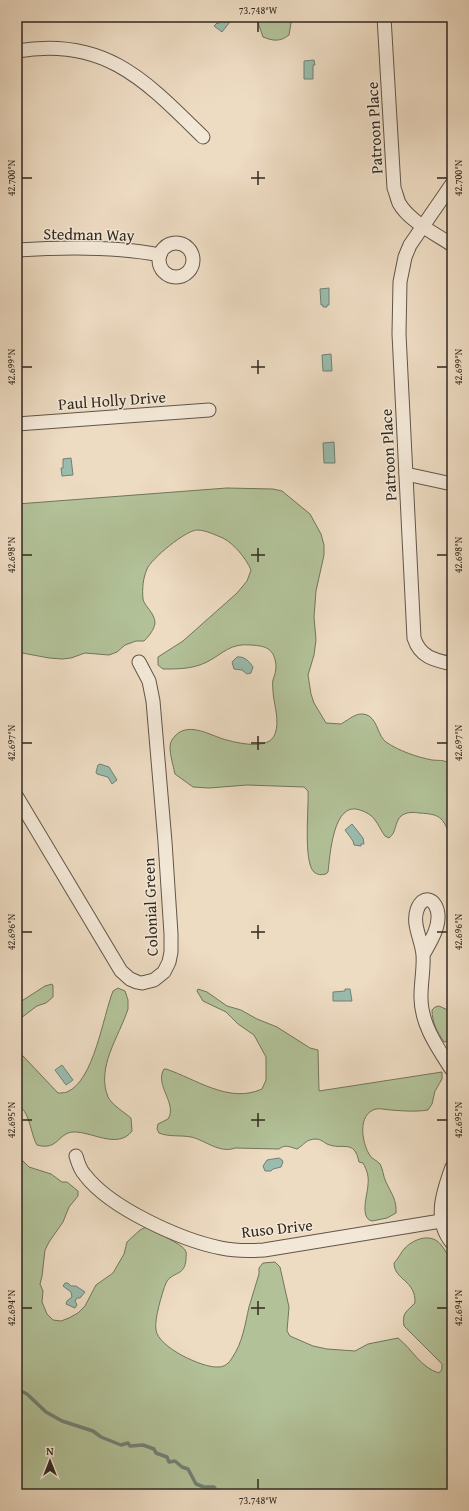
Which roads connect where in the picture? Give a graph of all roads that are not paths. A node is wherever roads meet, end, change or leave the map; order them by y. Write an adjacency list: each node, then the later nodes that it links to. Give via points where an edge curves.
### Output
1 (384, 17): 5 (street, Patroon Place, via 394,188 400,204 411,217)
2 (17, 52): 3 (street, via 52,48 90,54 111,61 156,91)
3 (203, 137)
4 (452, 184): 5 (street)
5 (424, 226): 6 (street, Patroon Place); 11 (street, Patroon Place, via 407,251 400,282 399,334)
6 (452, 245)
7 (17, 250): 8 (street, Stedman Way, via 114,249)
8 (160, 255)
9 (209, 410): 10 (street, Paul Holly Drive)
10 (17, 424)
11 (406, 474): 12 (street); 14 (street, Patroon Place, via 414,638 418,648 426,656)
12 (452, 484)
13 (139, 662): 15 (street, Colonial Green, via 150,683 153,701 165,842 171,944 169,962 162,975 151,981 137,982 121,971)
14 (452, 664)
15 (17, 797)
16 (423, 955): 17 (street, via 421,996 424,1020)
17 (452, 1070)
18 (76, 1156): 20 (street, Ruso Drive, via 85,1176 112,1200 155,1224 199,1242 222,1248 264,1250)
19 (452, 1167): 20 (street, via 441,1206)
20 (441, 1221): 21 (street)
21 (452, 1244)

